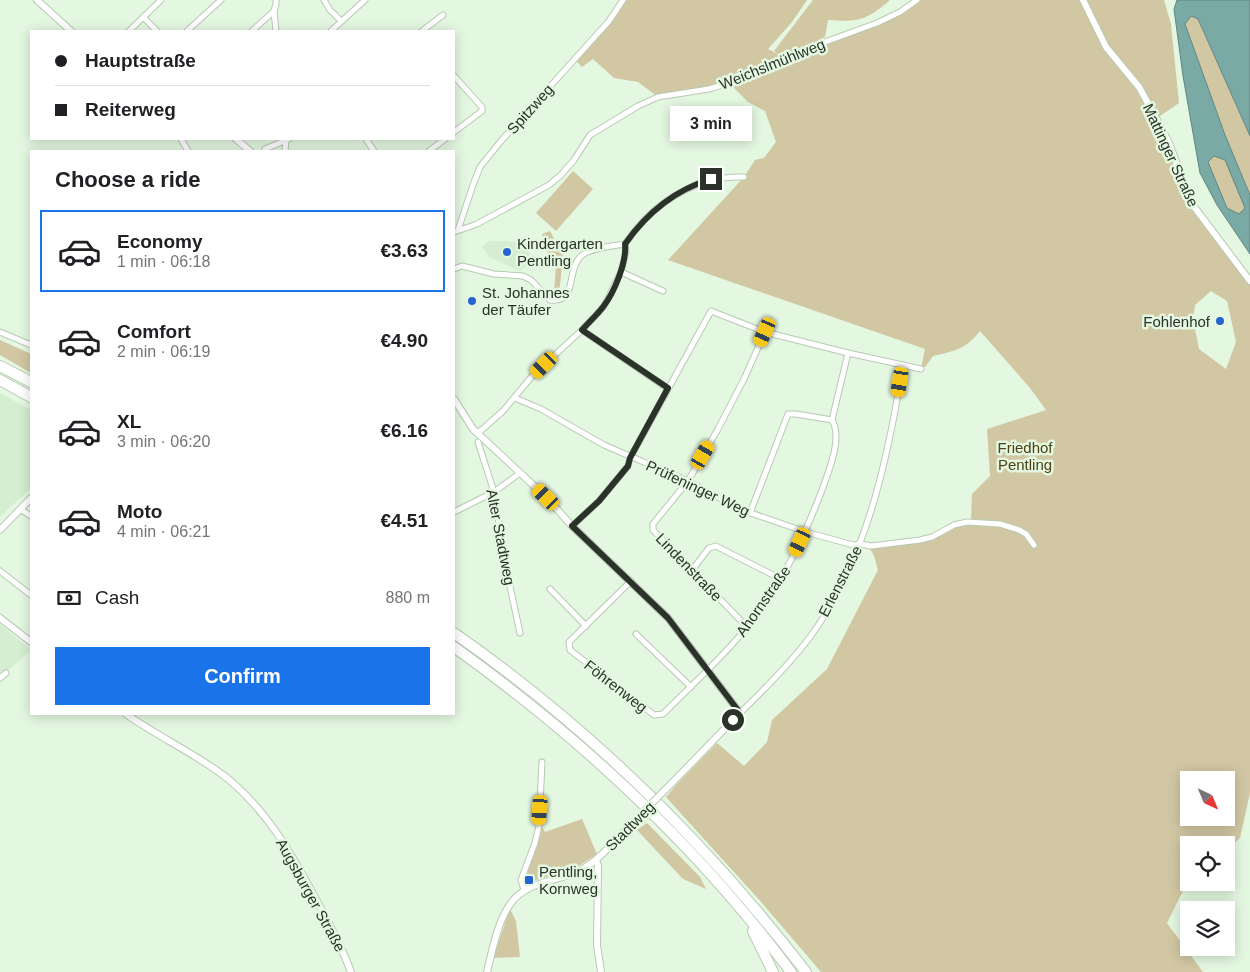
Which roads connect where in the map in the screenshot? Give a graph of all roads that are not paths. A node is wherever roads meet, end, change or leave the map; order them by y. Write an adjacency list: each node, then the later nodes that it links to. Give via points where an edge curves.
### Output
1 (37, 0): 14 (street)
2 (161, 0): 12 (street)
3 (221, 0): 17 (street)
4 (276, 0): 10 (street)
5 (324, 0): 13 (street)
6 (365, 0): 13 (street)
7 (624, 0): 31 (street, Spitzweg, via 480,167)
8 (916, 0): 31 (street, Weichslmühlweg, via 877,23 784,57 729,83 658,97 638,106 590,136 574,160 549,185 477,224)
9 (1083, 0): 35 (street, Mattinger Straße, via 1106,47 1139,87 1156,118 1192,204)
10 (274, 11): 18 (street); 19 (street)
11 (443, 15): 21 (street)
12 (143, 17): 15 (street); 16 (street)
13 (341, 21): 20 (street)
14 (69, 30)
15 (130, 30)
16 (156, 30)
17 (188, 30)
18 (253, 30)
19 (276, 30)
20 (332, 30)
21 (423, 30)
22 (455, 77): 23 (street, via 482,111)
23 (455, 131)
24 (237, 140): 28 (street)
25 (285, 140): 27 (street)
26 (445, 140): 29 (street)
27 (265, 149)
28 (249, 150)
29 (430, 150)
30 (744, 176): 32 (street, via 711,179 679,192 664,202)
31 (456, 231)
32 (625, 244): 33 (street, via 586,252 579,257 569,290 565,298 557,301 550,300 523,276 494,274 462,266); 34 (street)
33 (455, 269)
34 (621, 272): 36 (street); 37 (street, via 604,306)
35 (1250, 281)
36 (663, 291)
37 (582, 330): 47 (street); 49 (street, via 533,375)
38 (0, 332): 40 (street)
39 (765, 332): 41 (street); 47 (street, via 711,311); 56 (street, via 744,379)
40 (30, 345)
41 (848, 353): 42 (street); 51 (street, Ahornstraße)
42 (903, 365): 44 (street); 66 (street, Erlenstraße, via 885,460)
43 (0, 366): 46 (highway)
44 (921, 369)
45 (0, 380): 48 (highway)
46 (30, 381)
47 (668, 388): 54 (street)
48 (30, 395)
49 (516, 398): 52 (street); 54 (street, Prüfeninger Weg)
50 (455, 401): 52 (street)
51 (832, 420): 61 (street, via 788,414); 65 (street, Ahornstraße, via 836,441)
52 (478, 433): 55 (street)
53 (478, 442): 57 (street, Alter Stadtweg)
54 (630, 458): 56 (street, Prüfeninger Weg); 63 (street, via 628,466 599,501)
55 (520, 473): 57 (street); 63 (street)
56 (688, 482): 61 (street, Prüfeninger Weg); 68 (street, Lindenstraße, via 653,524 653,530)
57 (494, 492): 60 (street); 77 (street, Alter Stadtweg)
58 (30, 499): 59 (street)
59 (20, 509): 62 (street); 64 (street)
60 (455, 512)
61 (750, 512): 65 (street, Prüfeninger Weg)
62 (30, 515)
63 (572, 526): 71 (street)
64 (0, 530)
65 (806, 532): 66 (street, Prüfeninger Weg, via 853,545); 70 (street, Ahornstraße)
66 (861, 544): 67 (street, Prüfeninger Weg, via 871,546 920,540 967,522 1000,524 1019,530); 86 (street, Erlenstraße, via 837,594 810,636 775,679)
67 (1034, 546)
68 (692, 570): 70 (street, via 709,548 716,546); 76 (street, Lindenstraße)
69 (0, 571): 73 (street)
70 (781, 579): 76 (street, Ahornstraße)
71 (631, 581): 75 (street, Föhrenweg); 82 (street, via 668,618)
72 (550, 589): 75 (street)
73 (30, 594)
74 (0, 618): 80 (street)
75 (586, 626): 85 (street, Föhrenweg, via 570,642 570,650 654,715 663,714)
76 (747, 627): 82 (street, Ahornstraße)
77 (520, 633)
78 (455, 634): 97 (highway, via 540,696 638,783 734,883)
79 (636, 634): 85 (street)
80 (30, 641)
81 (455, 649): 91 (highway, via 588,754 641,803)
82 (708, 671): 85 (street, Föhrenweg); 86 (street)
83 (6, 673): 84 (street)
84 (0, 678)
85 (691, 687)
86 (740, 713): 89 (street, Stadtweg, bridge)
87 (128, 715): 92 (street, Augsburger Straße, via 222,775 258,808 298,866)
88 (542, 762): 90 (street, via 539,826 521,880)
89 (596, 860): 90 (street, Stadtweg, via 578,871); 94 (street)
90 (524, 890): 93 (street, Stadtweg, via 504,914)
91 (736, 902): 95 (highway); 96 (highway)
92 (351, 972)
93 (487, 972)
94 (601, 972)
95 (773, 972)
96 (791, 972)
97 (806, 972)

